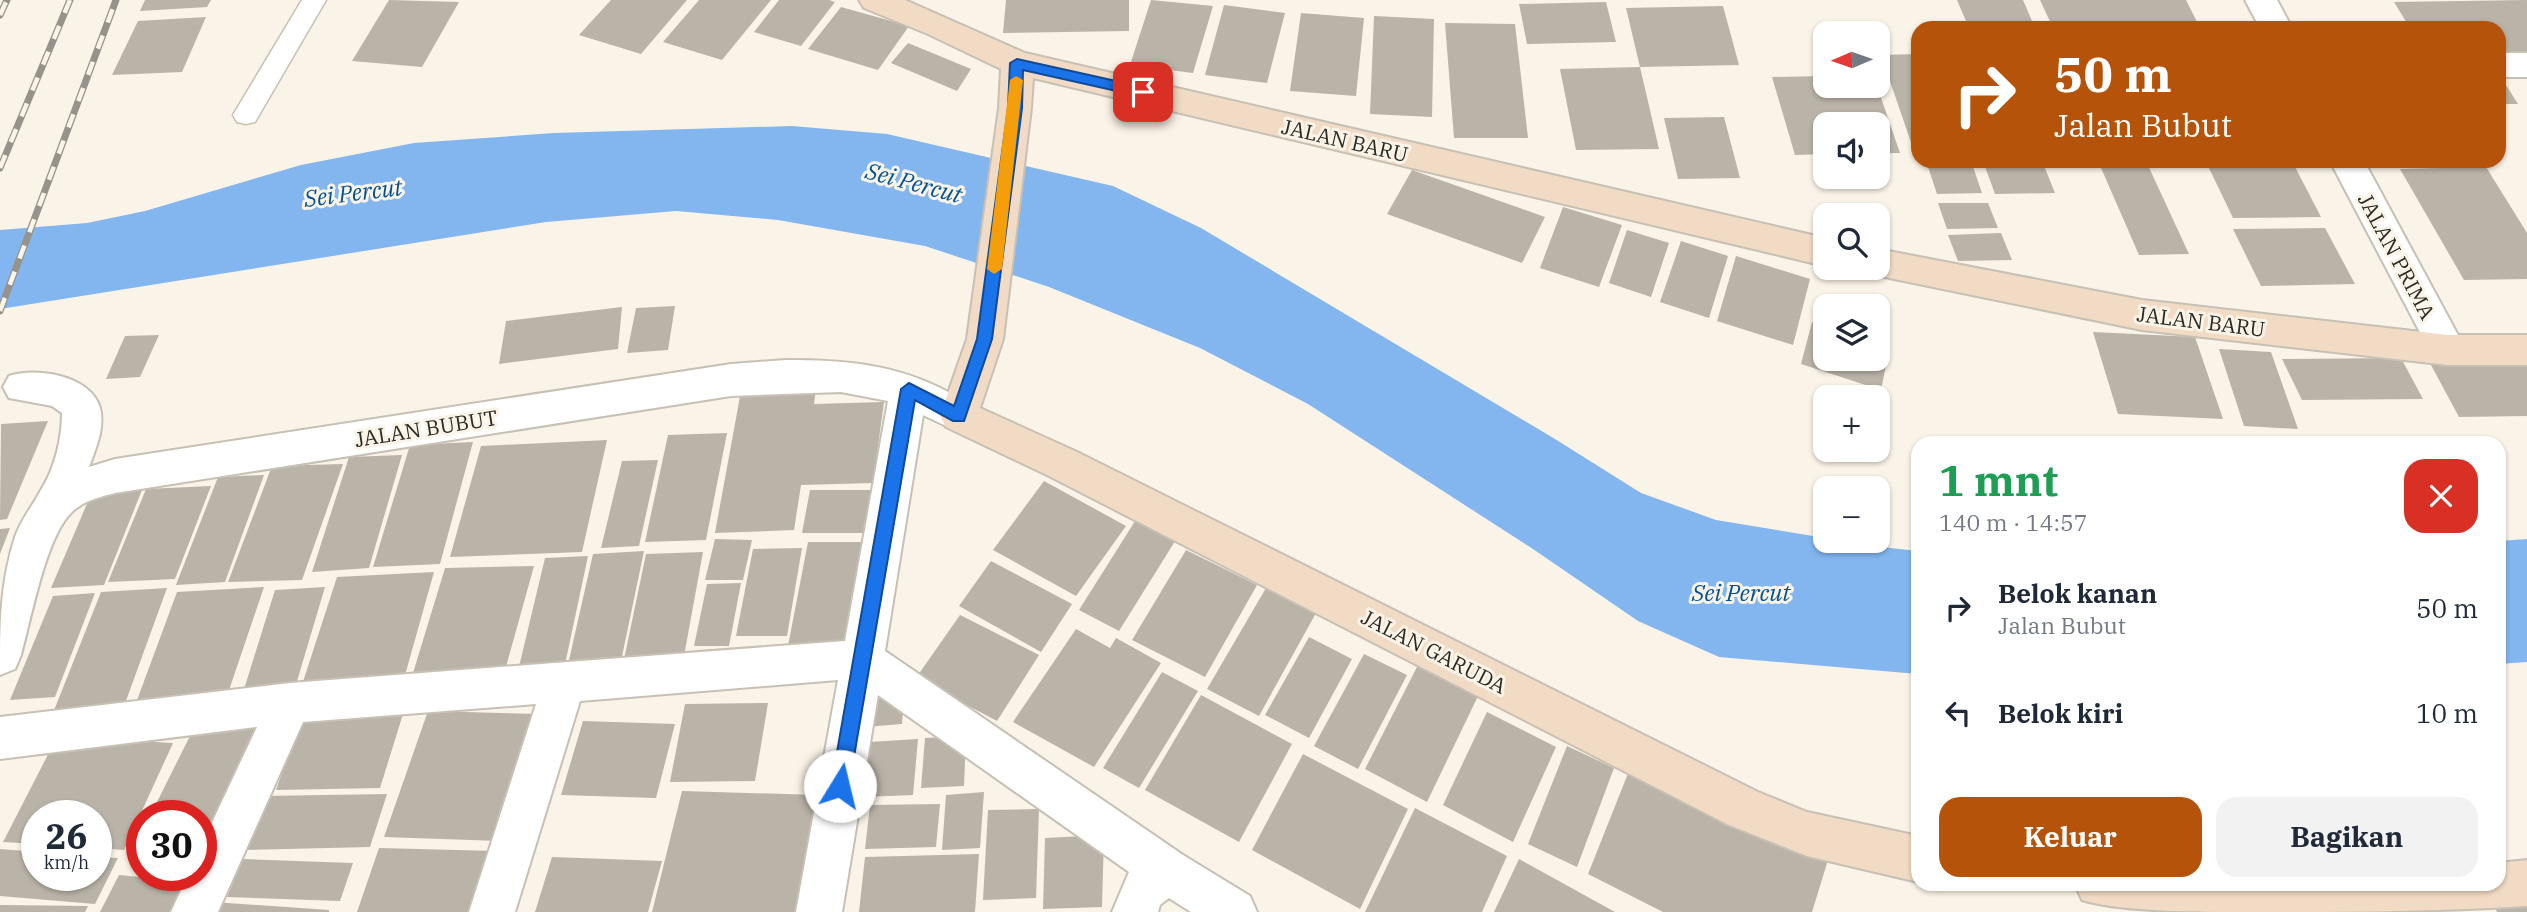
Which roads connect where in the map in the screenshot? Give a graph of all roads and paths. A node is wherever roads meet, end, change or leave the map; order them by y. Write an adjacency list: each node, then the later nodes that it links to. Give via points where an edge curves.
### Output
1 (314, 0): 9 (lane)
2 (875, 0): 4 (street, JALAN BARU)
3 (2261, 0): 5 (street)
4 (942, 13): 6 (street, JALAN BARU)
5 (2272, 21)
6 (1017, 63): 11 (street, JALAN BARU); 17 (street, via 985,339)
7 (2506, 65): 8 (street)
8 (2527, 65)
9 (246, 115)
10 (2351, 168): 13 (street, JALAN PRIMA)
11 (1813, 249)
12 (1890, 264): 13 (street, JALAN BARU, via 2142,315)
13 (2448, 350): 14 (street, JALAN BARU)
14 (2527, 350)
15 (22, 387): 18 (street, via 72,397 81,408 81,436)
16 (909, 389): 17 (street, JALAN BUBUT); 18 (street, JALAN BUBUT, via 827,376 678,386 115,476); 21 (street)
17 (958, 416): 25 (street, JALAN GARUDA, via 1063,464 1745,809 1807,834)
18 (58, 499): 19 (street, JALAN BUBUT, via 43,517)
19 (9, 602): 20 (street, JALAN BUBUT)
20 (0, 655)
21 (861, 659): 22 (street); 26 (street); 34 (street)
22 (565, 680): 23 (street); 33 (street)
23 (290, 703): 24 (street); 32 (street)
24 (0, 738)
25 (1911, 858)
26 (1167, 871): 35 (street, via 1143,890); 36 (street)
27 (2527, 883): 28 (street)
28 (2506, 888)
29 (2209, 891): 31 (street, via 2351,900)
30 (2494, 891): 31 (street)
31 (2456, 900)
32 (194, 912)
33 (492, 912)
34 (819, 912)
35 (1135, 912)
36 (1234, 912)

